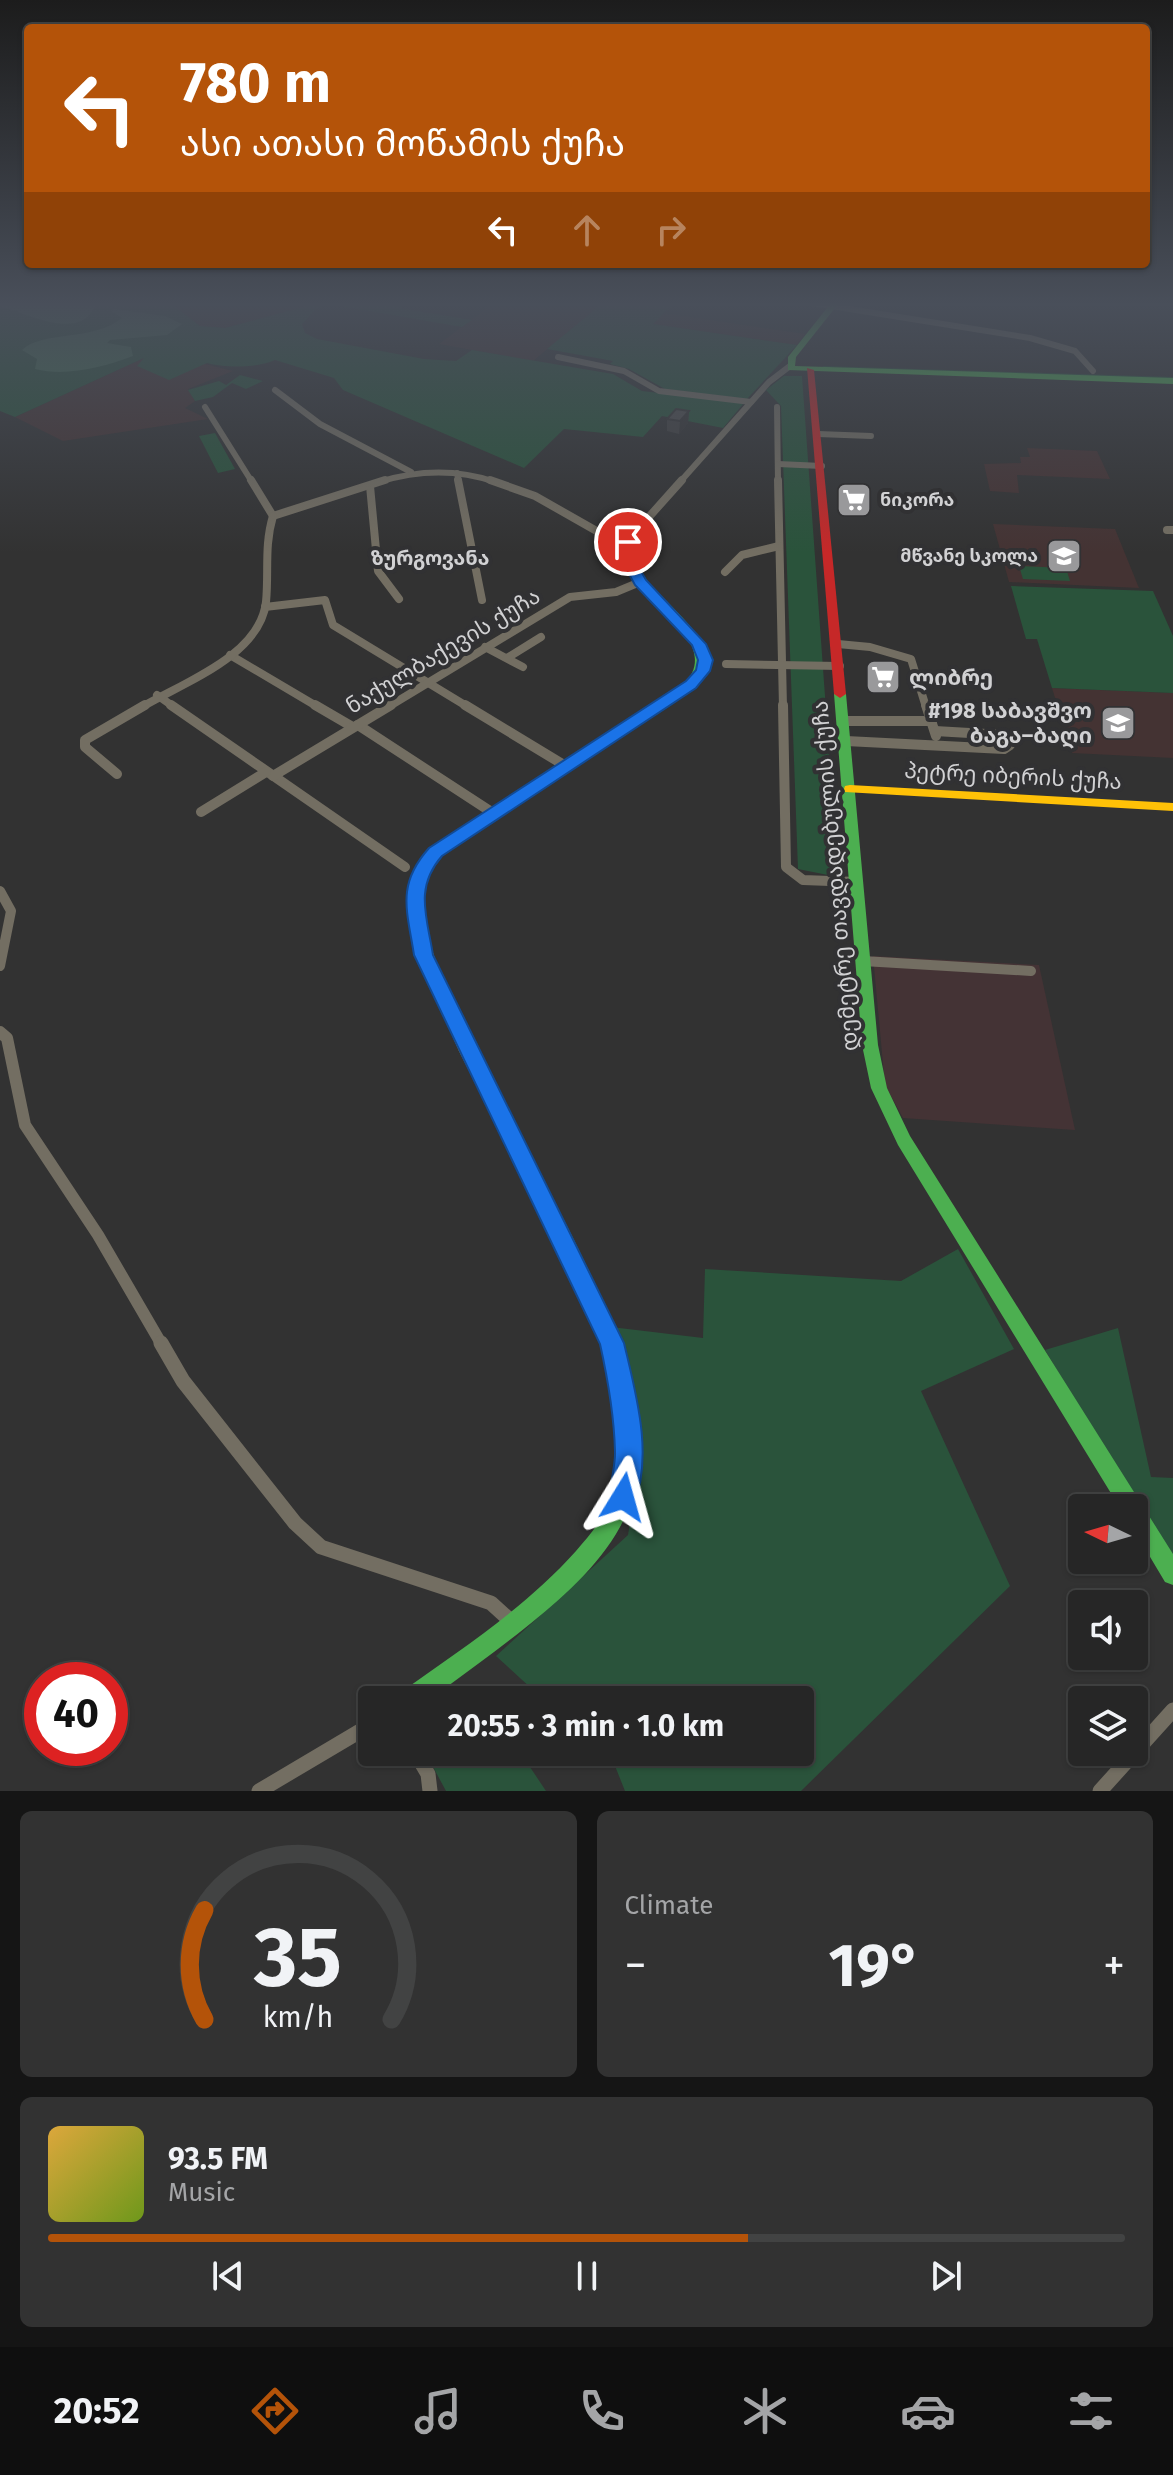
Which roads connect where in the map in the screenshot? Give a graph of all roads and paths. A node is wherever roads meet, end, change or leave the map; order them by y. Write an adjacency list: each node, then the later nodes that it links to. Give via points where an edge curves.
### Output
1 (648, 387): 5 (street)
2 (774, 387): 5 (street)
3 (807, 387): 8 (main road, დემეტრე თავდადებულის ქუჩა)
4 (275, 390): 12 (street, via 283,400)
5 (751, 402): 16 (street)
6 (205, 407): 15 (street)
7 (777, 407): 10 (street, დემეტრე თავდადებულის ქუჩა)
8 (818, 434): 9 (street); 11 (main road, დემეტრე თავდადებულის ქუჩა)
9 (871, 436)
10 (778, 464): 11 (street); 17 (street, დემეტრე თავდადებულის ქუჩა)
11 (822, 466): 24 (main road, დემეტრე თავდადებულის ქუჩა)
12 (411, 472): 13 (street); 14 (street)
13 (457, 473): 16 (street, via 535,496); 21 (street)
14 (370, 486): 15 (street); 20 (street, via 378,571)
15 (273, 516): 22 (street, via 267,533)
16 (623, 546): 19 (main road)
17 (779, 546): 18 (street, via 742,555); 28 (street, დემეტრე თავდადებულის ქუჩა)
18 (725, 572)
19 (640, 582): 25 (street, ნაქულბაქევის ქუჩა, via 616,592 570,597); 39 (main road, via 699,644 703,671 691,684)
20 (399, 599)
21 (482, 600)
22 (265, 607): 26 (street, via 252,638); 32 (street, via 325,600 333,625)
23 (541, 637): 27 (street)
24 (838, 644): 30 (main road, დემეტრე თავდადებულის ქუჩა); 36 (street, via 911,659)
25 (485, 647): 27 (street); 32 (street, ნაქულბაქევის ქუჩა)
26 (230, 655): 33 (street); 35 (street)
27 (507, 658): 31 (street)
28 (781, 663): 29 (street); 30 (street); 47 (street, დემეტრე თავდადებულის ქუჩა, via 786,867 803,880)
29 (726, 664)
30 (840, 666): 34 (main road, დემეტრე თავდადებულის ქუჩა)
31 (523, 667)
32 (426, 683): 35 (street, ნაქულბაქევის ქუჩა); 39 (street)
33 (157, 695): 40 (street, via 85,740 85,747); 41 (street)
34 (844, 721): 36 (street); 37 (main road, დემეტრე თავდადებულის ქუჩა)
35 (354, 726): 41 (street, ნაქულბაქევის ქუჩა); 45 (street)
36 (934, 726): 38 (street); 38 (street, via 1004,735 1010,745)
37 (846, 741): 38 (street); 42 (main road, დემეტრე თავდადებულის ქუჩა)
38 (939, 745)
39 (564, 765): 45 (main road)
40 (117, 774)
41 (270, 774): 44 (street, ნაქულბაქევის ქუჩა); 46 (street)
42 (850, 789): 43 (main road, პეტრე იბერის ქუჩა); 47 (main road, დემეტრე თავდადებულის ქუჩა)
43 (1173, 807)
44 (201, 812)
45 (493, 813): 56 (main road, via 435,852 420,870 414,910 423,955 612,1343 626,1407 629,1457 623,1497 609,1525)
46 (405, 867)
47 (857, 882): 49 (main road, დემეტრე თავდადებულის ქუჩა)
48 (0, 891): 50 (street, via 11,911)
49 (863, 961): 51 (street); 53 (main road, დემეტრე თავდადებულის ქუჩა, via 870,1045 890,1114)
50 (0, 966)
51 (1031, 971)
52 (0, 1032): 56 (street, via 7,1038 25,1125 37,1147 98,1235 183,1381 295,1523 321,1547 491,1603)
53 (1124, 1494)
54 (1148, 1533): 55 (main road, დემეტრე თავდადებულის ქუჩა)
55 (1172, 1571)
56 (513, 1623): 57 (main road)
57 (428, 1686)
58 (1173, 1710): 63 (street)
59 (358, 1732): 61 (street)
60 (423, 1766): 62 (street)
61 (259, 1791)
62 (430, 1791)
63 (1100, 1791)

